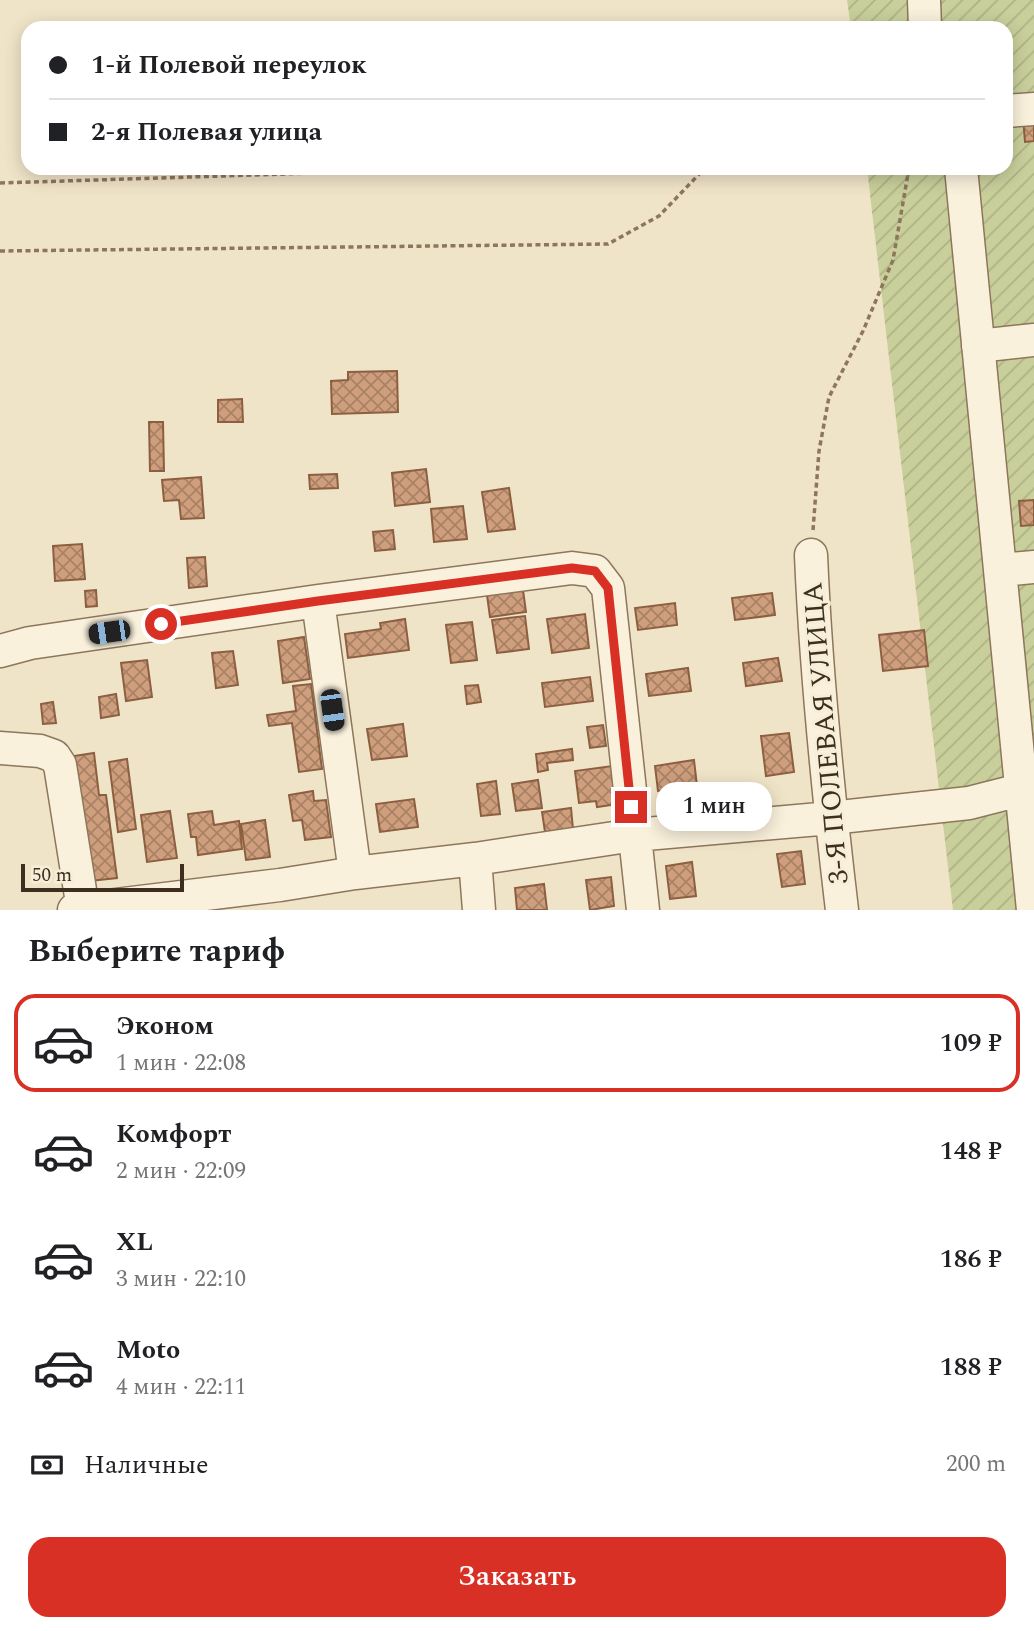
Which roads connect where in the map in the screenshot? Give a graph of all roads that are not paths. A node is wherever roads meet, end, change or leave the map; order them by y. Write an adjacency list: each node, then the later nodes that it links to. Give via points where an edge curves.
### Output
1 (924, 0): 2 (street)
2 (925, 21)
3 (1034, 109): 4 (street)
4 (1013, 110)
5 (962, 175): 7 (street)
6 (1034, 340): 7 (street)
7 (978, 346): 10 (street)
8 (811, 555): 15 (street, 3-Я ПОЛЕВАЯ УЛИЦА)
9 (1034, 567): 10 (street)
10 (1000, 570): 14 (street)
11 (318, 601): 12 (street); 16 (street, via 572,568 595,571 608,588); 18 (street)
12 (0, 651)
13 (0, 748): 20 (street, via 40,751 54,756 60,765)
14 (1027, 790): 15 (street, via 969,803); 24 (street)
15 (831, 818): 16 (street); 23 (street, 3-Я ПОЛЕВАЯ УЛИЦА)
16 (634, 835): 17 (street); 22 (street)
17 (475, 859): 18 (street); 21 (street)
18 (355, 873): 19 (street)
19 (282, 898): 20 (street)
20 (78, 909)
21 (479, 910)
22 (643, 910)
23 (842, 910)
24 (1032, 910)

